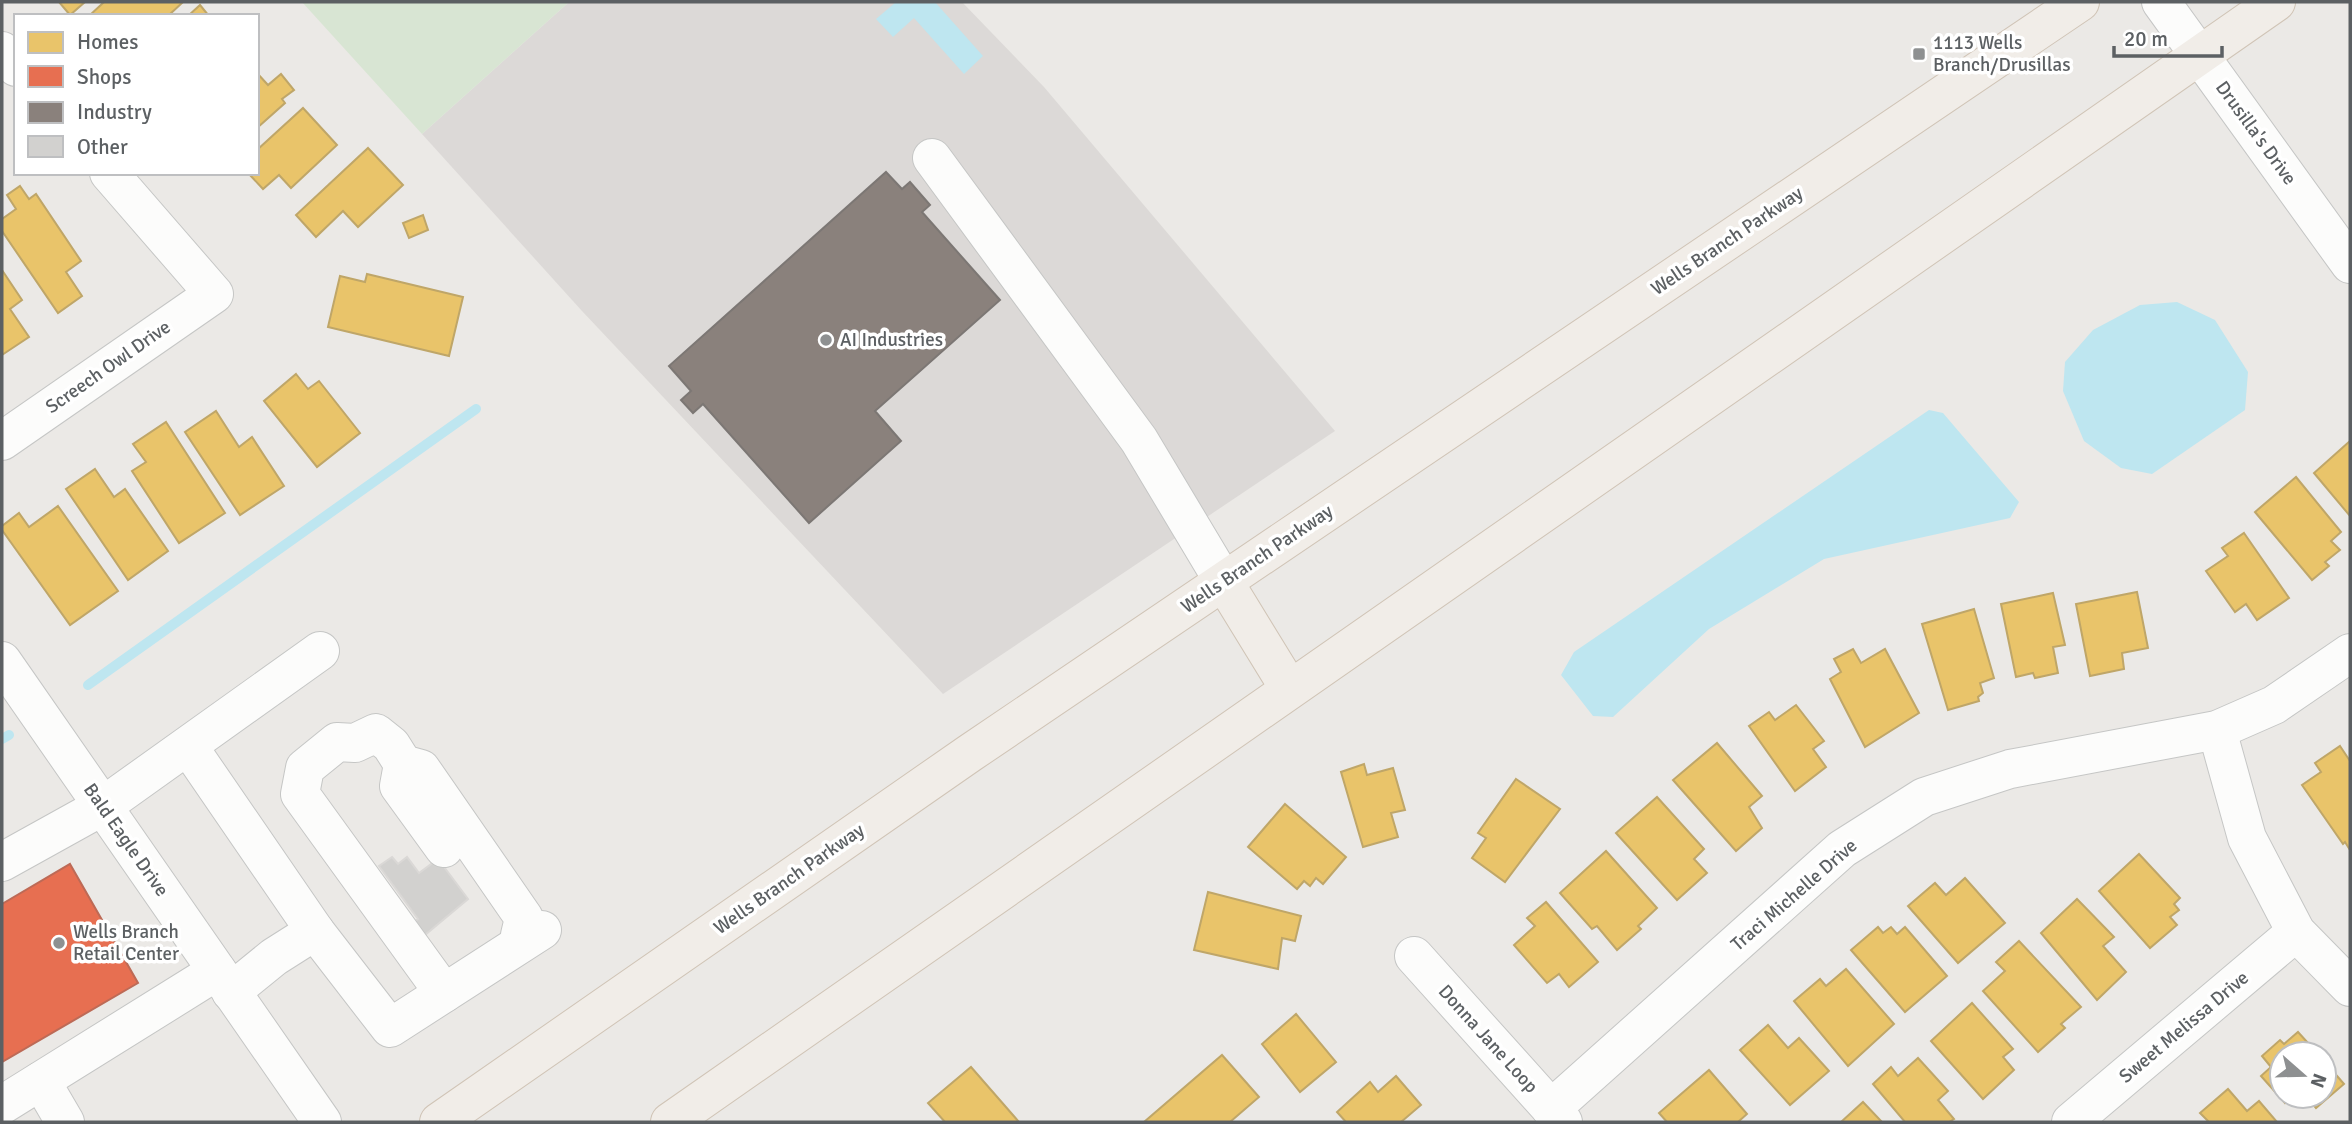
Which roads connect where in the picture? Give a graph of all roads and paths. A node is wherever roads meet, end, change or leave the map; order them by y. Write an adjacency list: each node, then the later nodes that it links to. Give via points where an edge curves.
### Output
1 (2080, 2): 11 (main road, Wells Branch Parkway)
2 (2161, 2): 5 (street, Drusilla's Drive)
3 (2276, 2): 5 (main road)
4 (2, 51): 6 (street)
5 (2200, 56): 9 (street, Drusilla's Drive); 15 (main road)
6 (14, 65)
7 (932, 158): 11 (street, via 1139,440)
8 (111, 175): 10 (street, Screech Owl Drive, via 214,294)
9 (2350, 264)
10 (2, 441)
11 (1224, 582): 15 (main road); 31 (main road, Wells Branch Parkway)
12 (320, 651): 17 (street)
13 (2350, 653): 16 (street, Traci Michelle Drive, via 2274,705)
14 (2, 661): 18 (street, Bald Eagle Drive)
15 (1289, 688): 32 (main road)
16 (2217, 730): 21 (street, via 2247,838); 28 (street, Traci Michelle Drive, via 2010,769 1924,797 1842,849)
17 (188, 746): 18 (street); 20 (street)
18 (103, 806): 19 (street); 23 (street, Bald Eagle Drive)
19 (2, 862)
20 (315, 931): 23 (street); 25 (street, via 390,1028)
21 (2296, 932): 24 (street); 33 (street, Sweet Melissa Drive)
22 (1414, 956): 28 (street, Donna Jane Loop)
23 (224, 981): 26 (street); 30 (street, Bald Eagle Drive)
24 (2350, 987)
25 (444, 993): 25 (street, via 300,794 303,783 319,786 349,765 355,743 376,733 403,764 399,786 506,931 529,936)
26 (41, 1081): 27 (street); 29 (street)
27 (2, 1105)
28 (1557, 1116)
29 (65, 1122)
30 (322, 1122)
31 (439, 1122)
32 (670, 1122)
33 (2071, 1122)

